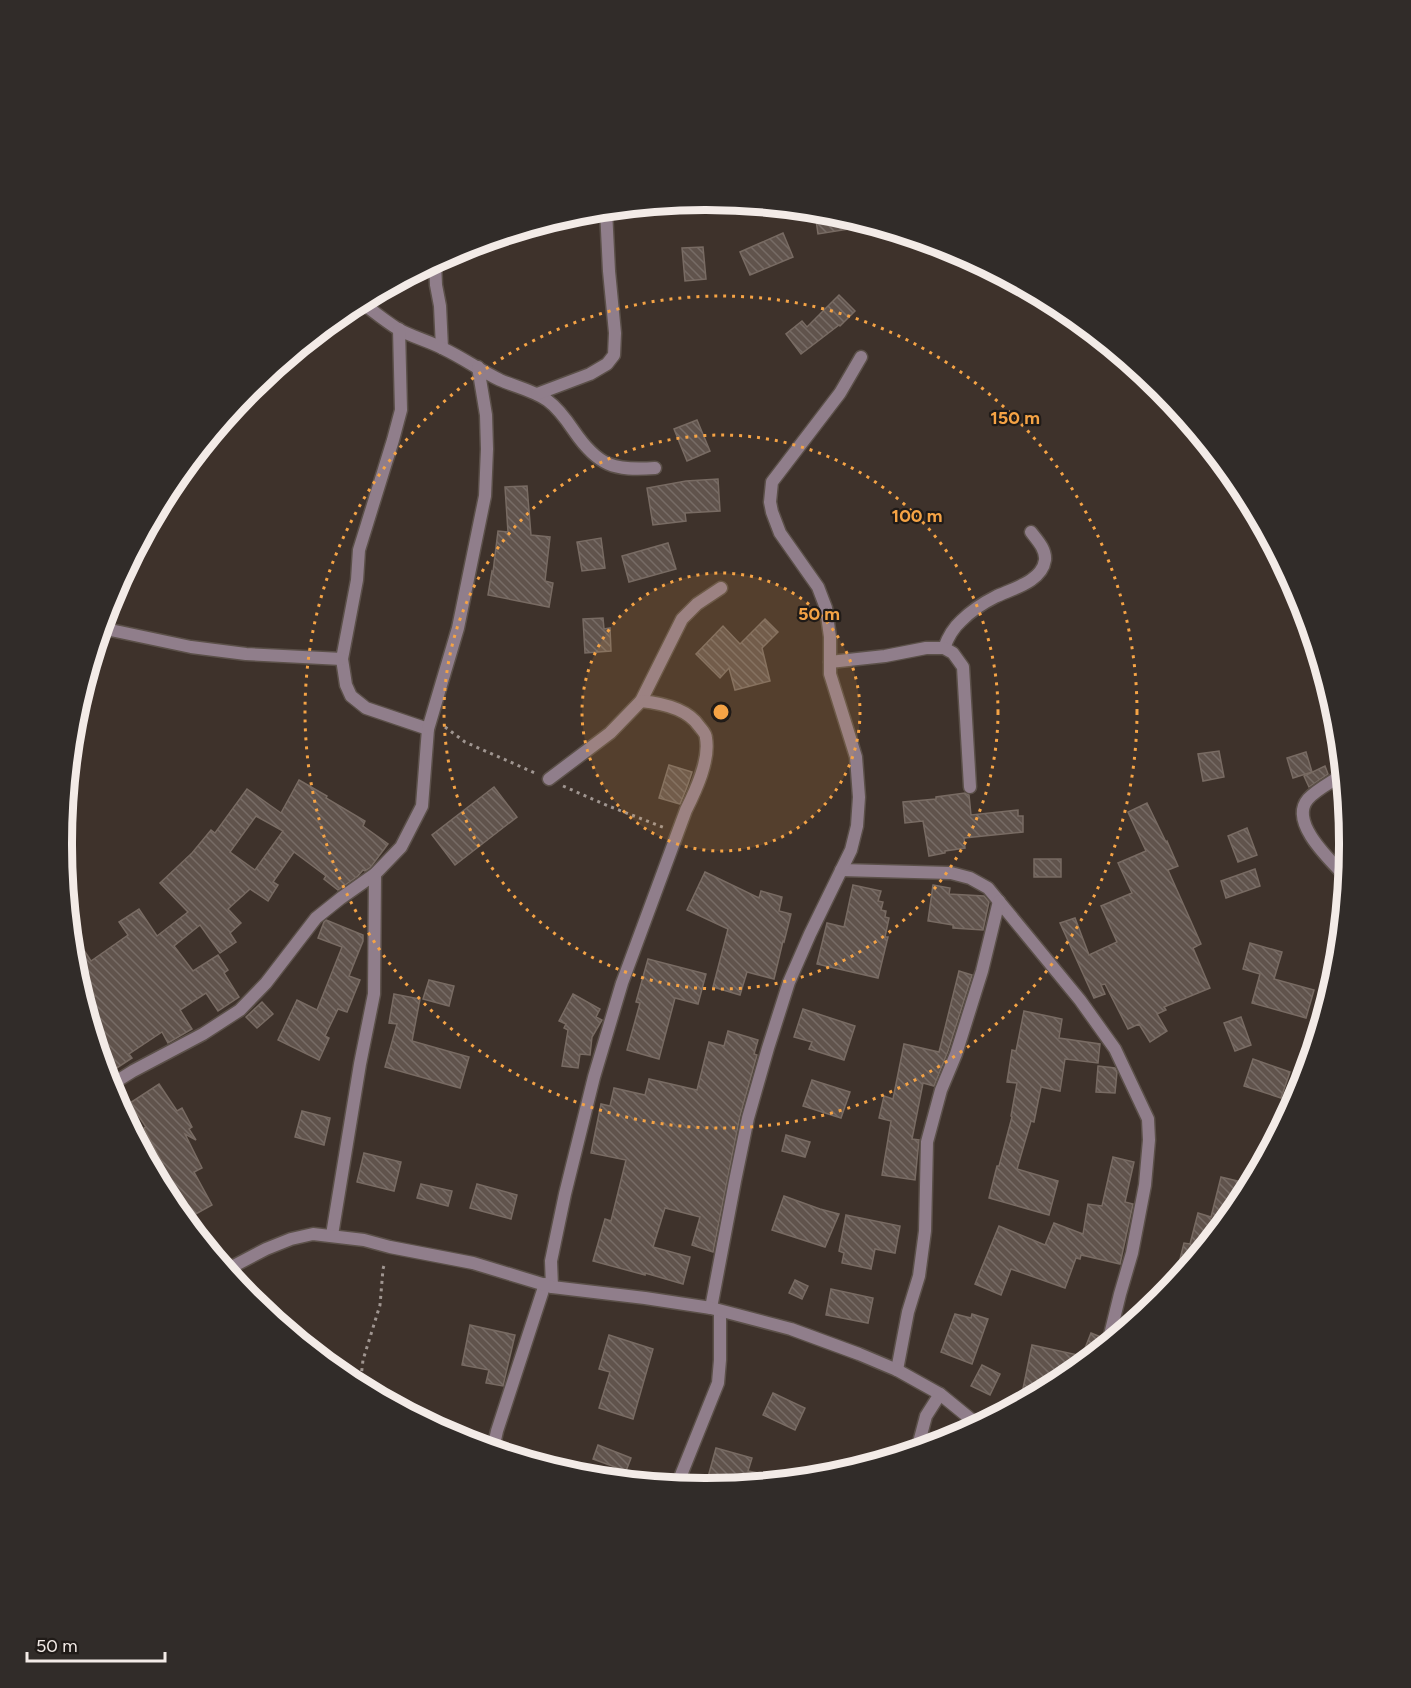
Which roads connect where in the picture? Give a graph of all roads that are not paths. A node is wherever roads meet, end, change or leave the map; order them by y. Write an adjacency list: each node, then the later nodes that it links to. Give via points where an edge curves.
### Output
1 (606, 219): 8 (street, via 614,355 590,374)
2 (436, 271): 5 (street)
3 (369, 308): 4 (street)
4 (399, 329): 5 (street); 14 (street, via 401,410 359,550)
5 (442, 348): 7 (street)
6 (861, 357): 15 (street, via 840,393 772,482 770,502 780,532 818,587 826,608)
7 (478, 367): 8 (street); 17 (street, via 486,415 485,496 458,628)
8 (537, 394): 9 (street, via 556,407 579,438 606,463 634,470)
9 (655, 468)
10 (1031, 532): 13 (street, via 1045,558 1038,575 994,597 962,619)
11 (721, 588): 16 (street, via 682,619)
12 (110, 630): 14 (street, via 246,654)
13 (944, 648): 15 (street); 20 (street, via 963,667)
14 (342, 659): 17 (street, via 351,696 366,708)
15 (830, 663): 22 (street, via 856,757 859,797 857,826)
16 (641, 701): 18 (street, via 610,733); 28 (street, via 657,702 693,717 706,735 706,754 622,983 597,1066 565,1194)
17 (429, 729): 23 (street, via 422,807 401,847)
18 (549, 779)
19 (1336, 779): 21 (street, via 1307,800 1303,818 1314,840)
20 (970, 787)
21 (1338, 868)
22 (841, 870): 24 (street, via 951,873 988,888); 29 (street, via 789,982 768,1048 735,1181)
23 (375, 874): 25 (street, via 316,918 240,1010); 26 (street, via 374,994)
24 (999, 901): 30 (street, via 1115,1049 1148,1119 1145,1185); 31 (street, via 982,971 927,1142 925,1231 919,1276)
25 (118, 1080)
26 (332, 1235): 27 (street, via 291,1239); 28 (street, via 472,1263)
27 (233, 1266)
28 (548, 1285): 29 (street); 35 (street)
29 (715, 1309): 31 (street, via 791,1329); 36 (street, via 718,1383)
30 (1113, 1328)
31 (897, 1370): 32 (street)
32 (940, 1394): 33 (street); 34 (street, via 926,1416)
33 (971, 1419)
34 (919, 1440)
35 (495, 1441)
36 (680, 1477)

